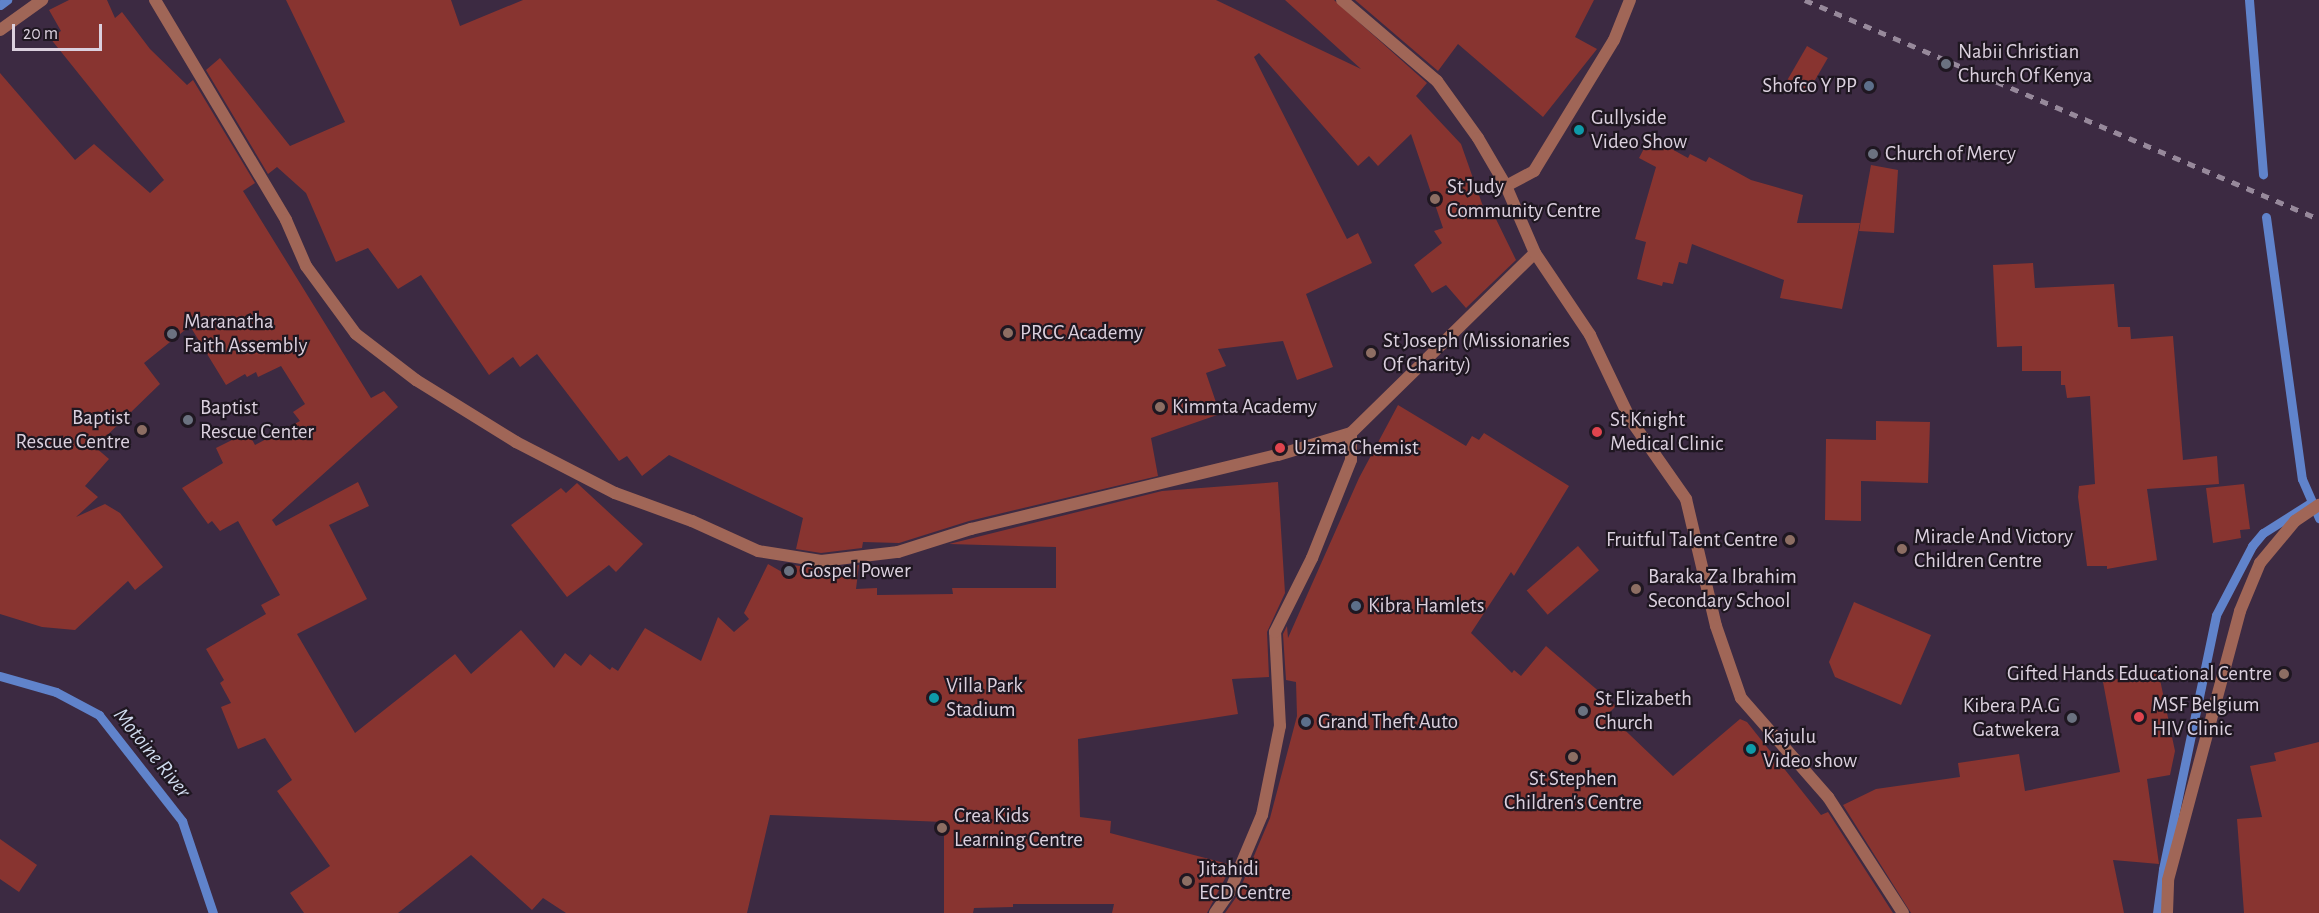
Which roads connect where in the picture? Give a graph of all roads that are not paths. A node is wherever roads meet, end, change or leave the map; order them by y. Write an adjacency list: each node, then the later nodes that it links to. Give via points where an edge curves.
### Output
1 (42, 0): 5 (street)
2 (155, 0): 8 (street, via 286,220 306,266 356,334 416,380 516,442 615,493 693,521 758,551 821,561 898,552 971,529 1278,455)
3 (1342, 0): 6 (street, via 1437,81)
4 (1630, 0): 6 (street, via 1614,40 1534,171)
5 (0, 30)
6 (1506, 186): 7 (street)
7 (1534, 253): 8 (street); 11 (street, via 1590,335 1630,419 1686,499 1716,626 1741,698 1828,797)
8 (1351, 433): 10 (street, via 1352,460 1312,558 1275,632 1280,726 1264,804 1229,893)
9 (2319, 505): 12 (street, via 2295,521 2260,563 2240,611 2168,880)
10 (1215, 913)
11 (1903, 913)
12 (2167, 913)

